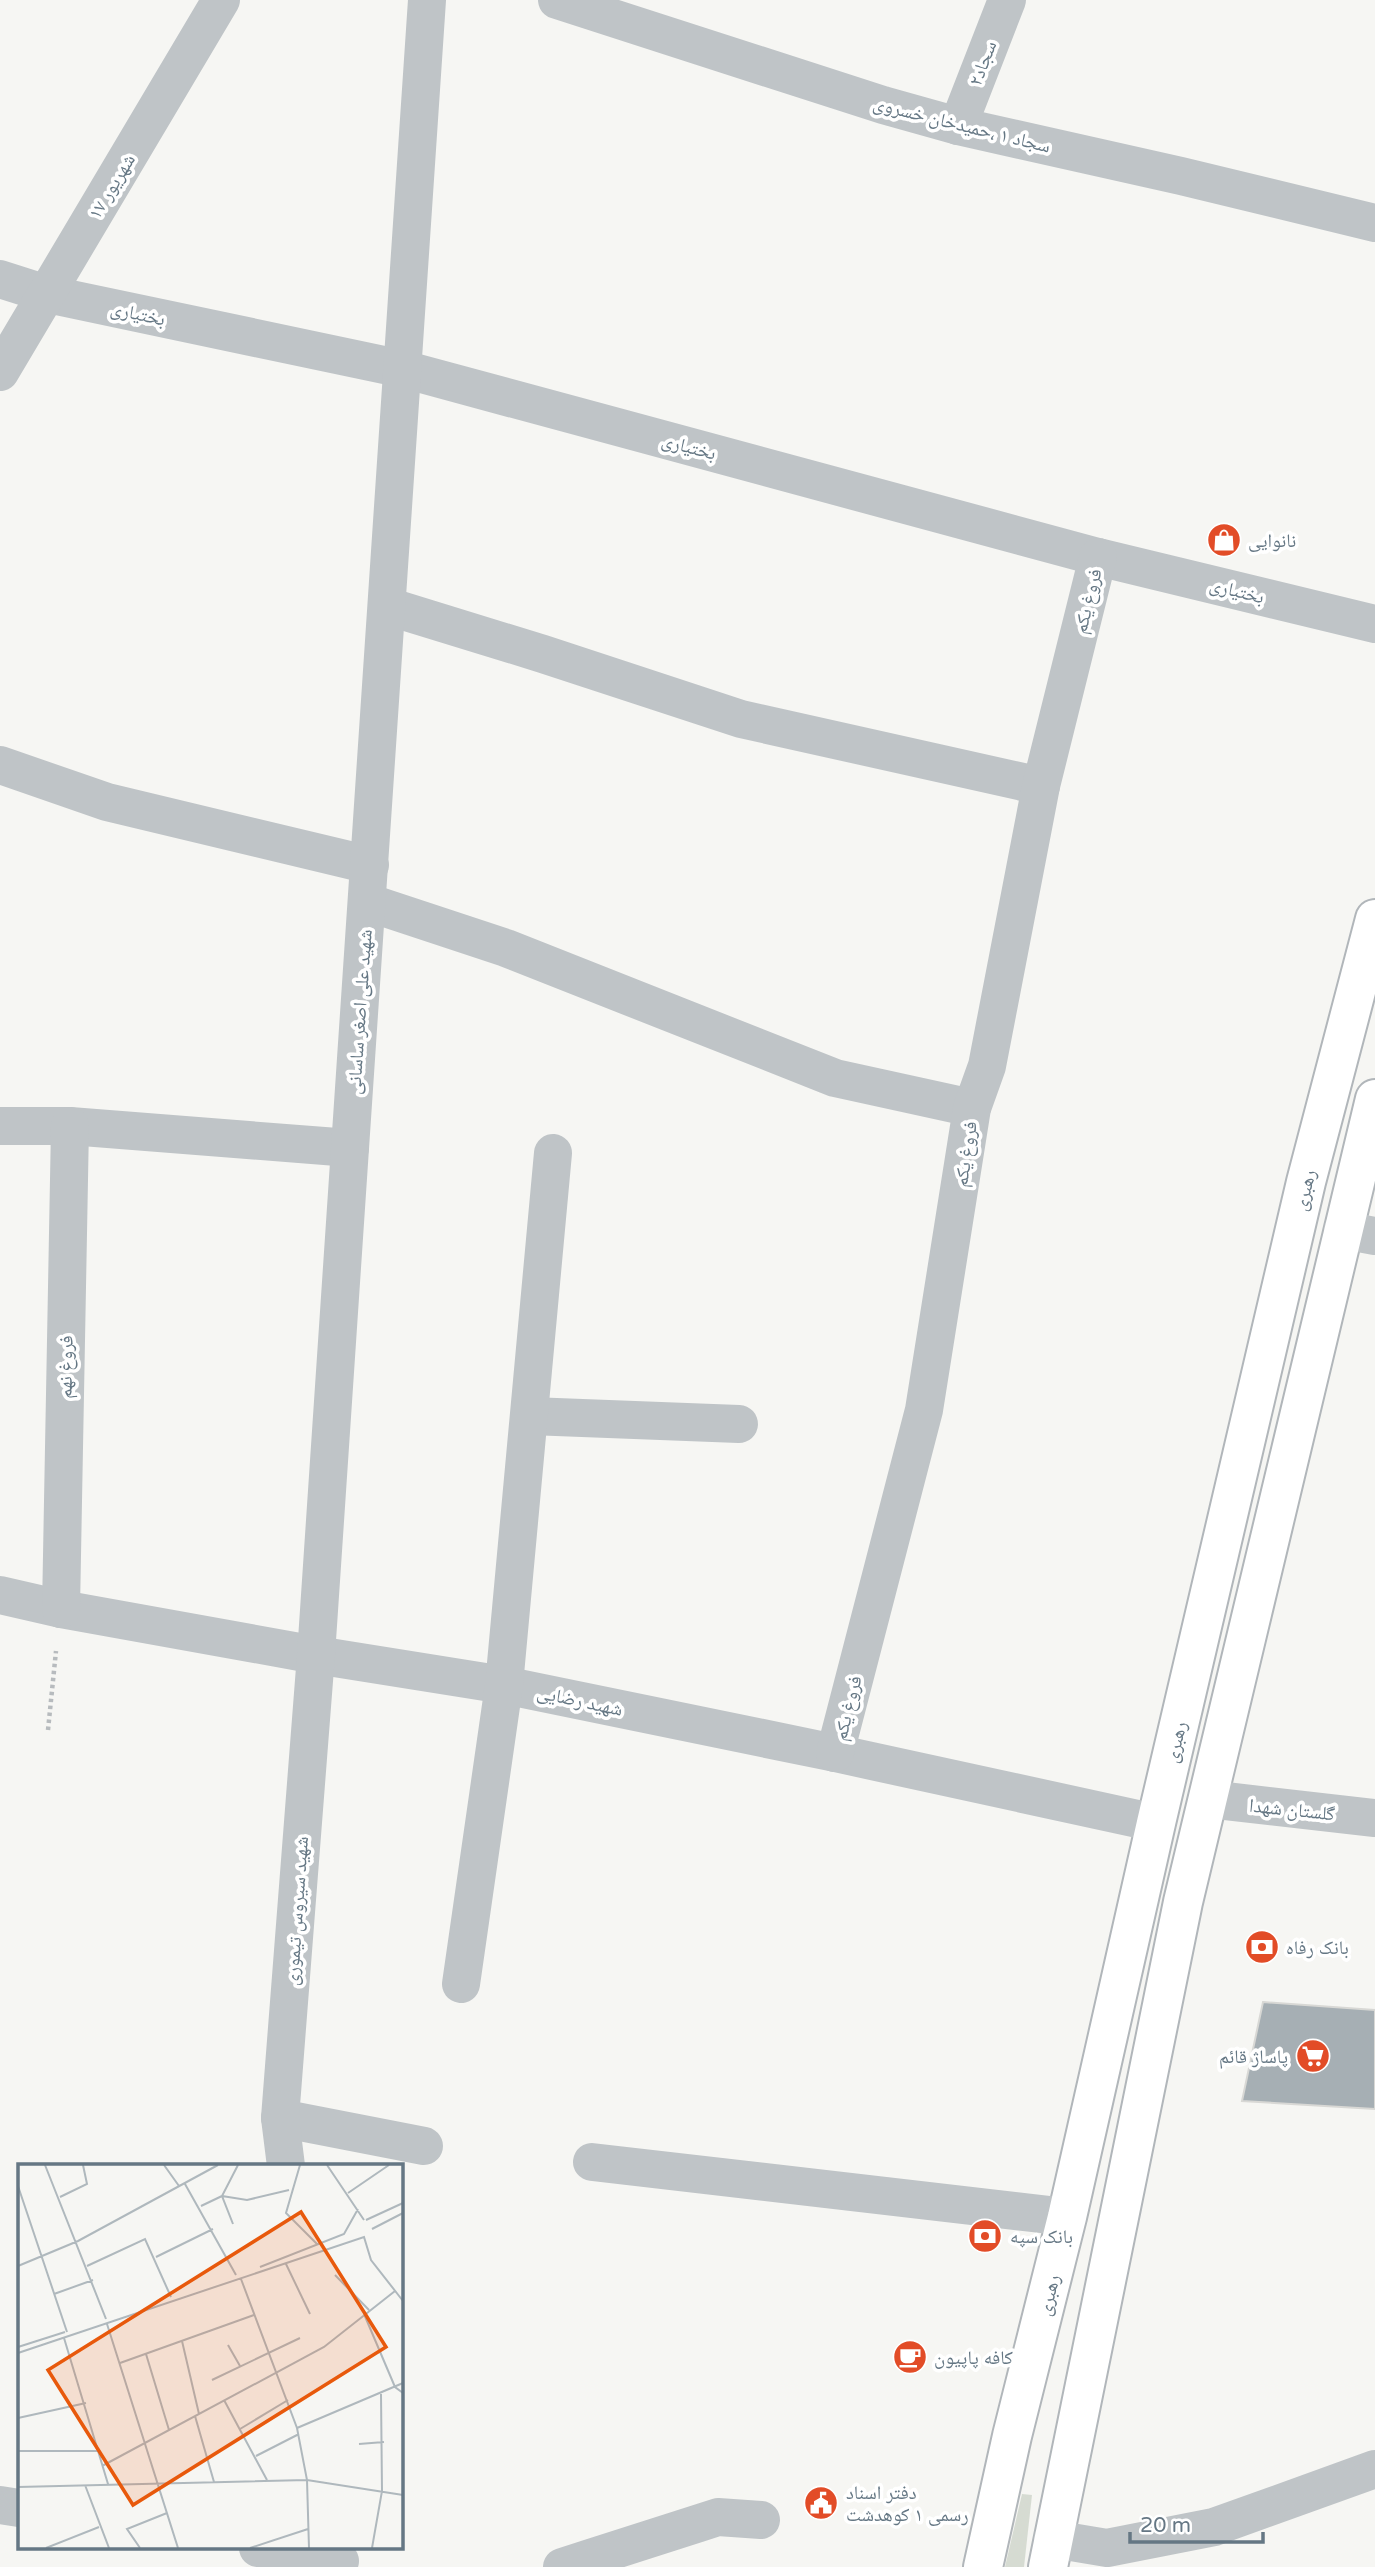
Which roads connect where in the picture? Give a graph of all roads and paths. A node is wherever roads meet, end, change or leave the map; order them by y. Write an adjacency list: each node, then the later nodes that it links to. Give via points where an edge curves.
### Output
1 (221, 0): 8 (street, ۱۷ شهریور)
2 (427, 0): 9 (street, شهید علی اصغر ساسانی)
3 (556, 0): 5 (street, سجاد ۱ ،حمیدخان خسروی)
4 (1007, 0): 5 (street, سجاد۲)
5 (958, 126): 6 (street, سجاد ۱ ،حمیدخان خسروی)
6 (1375, 223)
7 (0, 279): 8 (street, بختیاری)
8 (47, 294): 9 (street, بختیاری); 10 (street, ۱۷ شهریور)
9 (403, 369): 11 (street, بختیاری); 12 (street, شهید علی اصغر ساسانی)
10 (0, 372)
11 (1098, 557): 13 (street, بختیاری); 15 (street, فروغ یکم)
12 (387, 606): 15 (street, via 741,719); 16 (street, شهید علی اصغر ساسانی)
13 (1375, 624)
14 (0, 765): 16 (street)
15 (1041, 786): 19 (street, فروغ یکم, via 987,1066)
16 (368, 883): 19 (street, via 506,948 835,1078); 22 (street, شهید علی اصغر ساسانی)
17 (1375, 919): 35 (main road, رهبری, via 1306,1182)
18 (1375, 1099): 24 (main road)
19 (972, 1108): 32 (street, فروغ یکم, via 924,1410)
20 (0, 1126): 21 (street)
21 (70, 1126): 22 (street); 28 (street, فروغ نهم)
22 (350, 1148): 29 (street, شهید علی اصغر ساسانی)
23 (553, 1153): 25 (street)
24 (1359, 1233): 33 (main road)
25 (530, 1416): 26 (street); 30 (street)
26 (739, 1424)
27 (0, 1595): 28 (street, شهید رضایی)
28 (61, 1609): 29 (street, شهید رضایی); 31 (path)
29 (316, 1656): 30 (street, شهید رضایی); 37 (street, شهید سیروس تیموری)
30 (504, 1685): 32 (street, شهید رضایی); 36 (street)
31 (48, 1730)
32 (835, 1753): 35 (street, شهید رضایی)
33 (1208, 1799): 34 (street, گلستان شهدا); 47 (main road)
34 (1375, 1818)
35 (1156, 1823): 41 (main road, رهبری)
36 (461, 1984)
37 (279, 2118): 38 (street); 40 (street, شهید سیروس تیموری)
38 (424, 2146)
39 (592, 2162): 41 (street)
40 (286, 2164)
41 (1067, 2217): 50 (main road, رهبری)
42 (1375, 2469): 47 (street, via 1214,2527 1107,2548)
43 (0, 2505): 44 (street)
44 (18, 2508)
45 (761, 2521): 49 (street, via 718,2518)
46 (273, 2550): 48 (street)
47 (1050, 2553)
48 (339, 2559)
49 (562, 2567)
50 (984, 2567)

